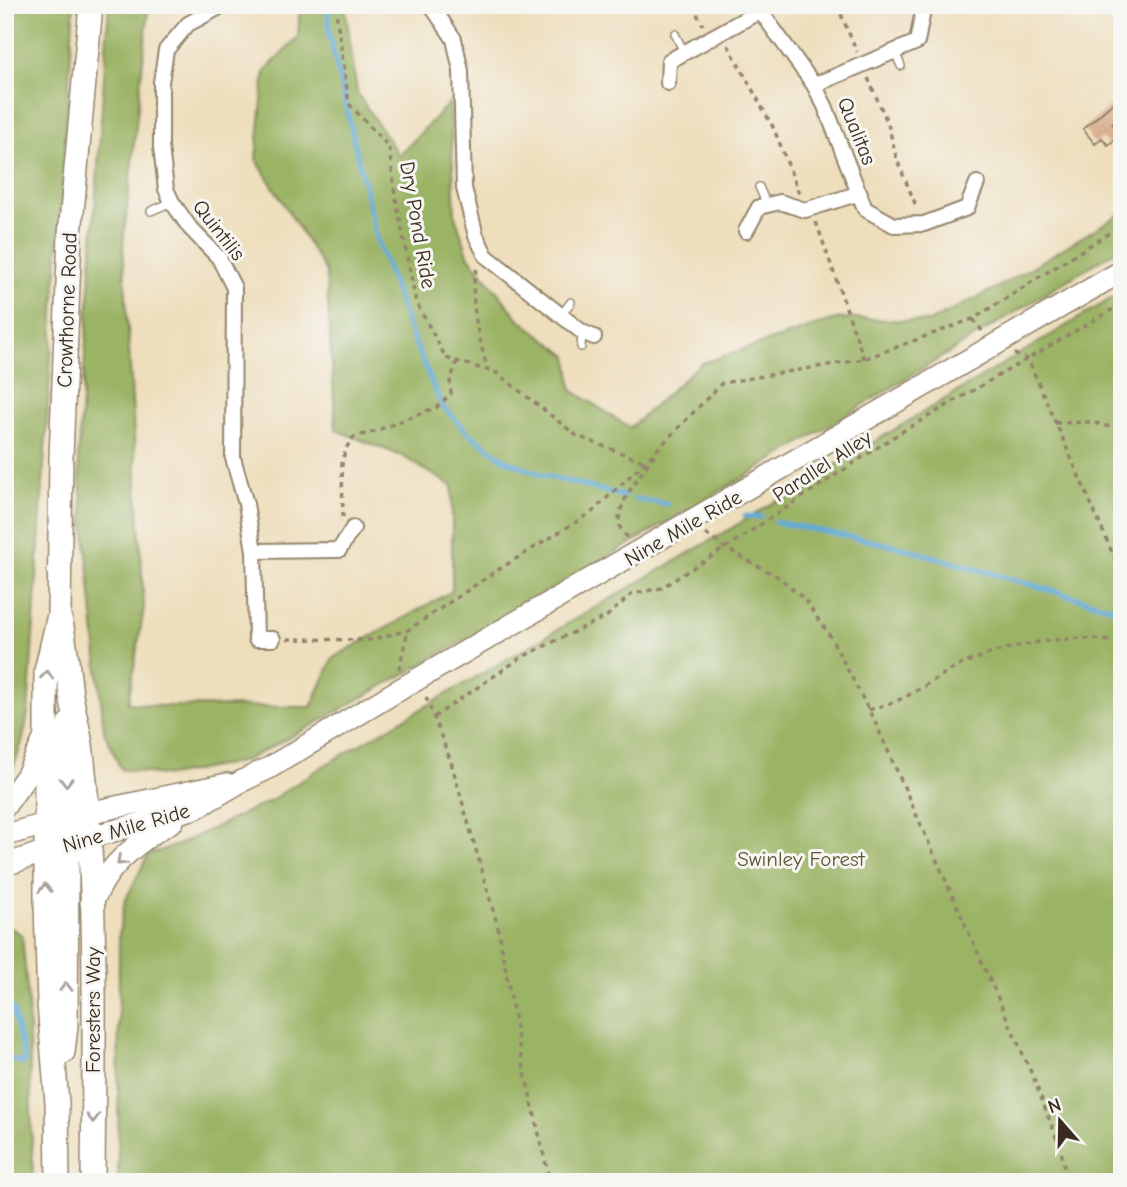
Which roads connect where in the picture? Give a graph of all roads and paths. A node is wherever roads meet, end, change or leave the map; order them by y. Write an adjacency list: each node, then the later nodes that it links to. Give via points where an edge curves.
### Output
1 (91, 5): 47 (main road, Crowthorne Road, via 68,261)
2 (223, 5): 20 (street, Quintilis, via 188,24 166,50 160,147)
3 (335, 5): 35 (path, Dry Pond Ride, via 349,104 388,147 416,302 446,358)
4 (431, 5): 27 (street, via 454,39 461,71 464,188)
5 (692, 5): 10 (path)
6 (837, 5): 13 (path)
7 (758, 8): 10 (street, Qualitas); 16 (street, Qualitas)
8 (922, 16): 12 (street, Qualitas, via 917,42)
9 (675, 34): 11 (lane)
10 (710, 39): 11 (street, Qualitas); 22 (path, via 727,43 774,129)
11 (685, 52): 15 (street, Qualitas, via 669,61)
12 (895, 52): 13 (street, Qualitas); 14 (lane)
13 (863, 65): 16 (street, Qualitas); 24 (path)
14 (901, 66)
15 (668, 83)
16 (814, 85): 19 (street, Qualitas)
17 (977, 183): 24 (street, Qualitas, via 967,208)
18 (759, 187): 21 (lane)
19 (859, 193): 22 (street, Qualitas); 24 (street, Qualitas, via 865,209 894,225)
20 (172, 202): 23 (lane); 45 (street, Quintilis, via 219,258 234,288 233,458)
21 (767, 205): 22 (street, Qualitas, via 780,202); 26 (street, via 758,207)
22 (808, 209): 33 (path)
23 (151, 211)
24 (924, 224)
25 (1122, 225): 33 (path, via 973,319)
26 (747, 231)
27 (486, 256): 31 (street); 36 (path, via 475,272 474,290)
28 (1122, 271): 41 (main road, Nine Mile Ride)
29 (571, 302): 31 (lane)
30 (1122, 304): 34 (path, Parallel Alley)
31 (560, 315): 32 (street)
32 (586, 339)
33 (864, 359): 39 (path, via 722,383)
34 (1028, 359): 37 (path); 44 (path, Parallel Alley, via 898,435)
35 (457, 361): 36 (path); 42 (path, via 451,394 445,401 354,437 346,447 342,517)
36 (488, 370): 40 (path, via 578,436)
37 (1054, 423): 38 (path, via 1091,422); 46 (path)
38 (1122, 430)
39 (662, 444): 40 (path); 43 (path, via 622,502 618,524 622,534)
40 (645, 462): 48 (path, via 592,512)
41 (691, 523): 44 (path); 54 (main road, Nine Mile Ride)
42 (353, 528): 45 (street, via 339,550)
43 (637, 543)
44 (726, 548): 52 (path, via 780,578 804,599 830,636); 66 (path, Parallel Alley, via 661,588 632,594 607,615 522,657 434,717 499,931)
45 (254, 551): 49 (street, Quintilis, via 256,639)
46 (1122, 575)
47 (59, 615): 53 (main road, Crowthorne Road, one-way to 47, via 46,671); 57 (main road, Crowthorne Road, one-way to 57, via 80,733)
48 (408, 630): 49 (path, via 371,640); 51 (path)
49 (272, 639)
50 (1122, 643): 52 (path, via 1105,638 1058,640 999,651 964,663)
51 (397, 680)
52 (869, 710): 67 (path, via 1034,1079 1061,1150)
53 (46, 735): 55 (main road, via 27,775); 57 (main road, Crowthorne Road)
54 (242, 781): 56 (main road, Nine Mile Ride); 57 (main road, Nine Mile Ride)
55 (5, 806)
56 (196, 808): 59 (main road, Nine Mile Ride); 62 (main road, one-way to 62, via 124,858)
57 (66, 818): 58 (main road, Nine Mile Ride); 59 (main road); 60 (main road, Foresters Way)
58 (5, 835)
59 (79, 841): 60 (main road, Nine Mile Ride); 62 (main road, Foresters Way); 63 (main road, one-way to 59, via 66,1026 67,866)
60 (45, 851): 61 (main road, Nine Mile Ride); 63 (main road, Foresters Way, one-way to 60)
61 (5, 865)
62 (91, 903): 65 (main road, Foresters Way, one-way to 65)
63 (57, 1103): 64 (main road, Foresters Way)
64 (58, 1182)
65 (93, 1182)
66 (550, 1182)
67 (1067, 1182)

